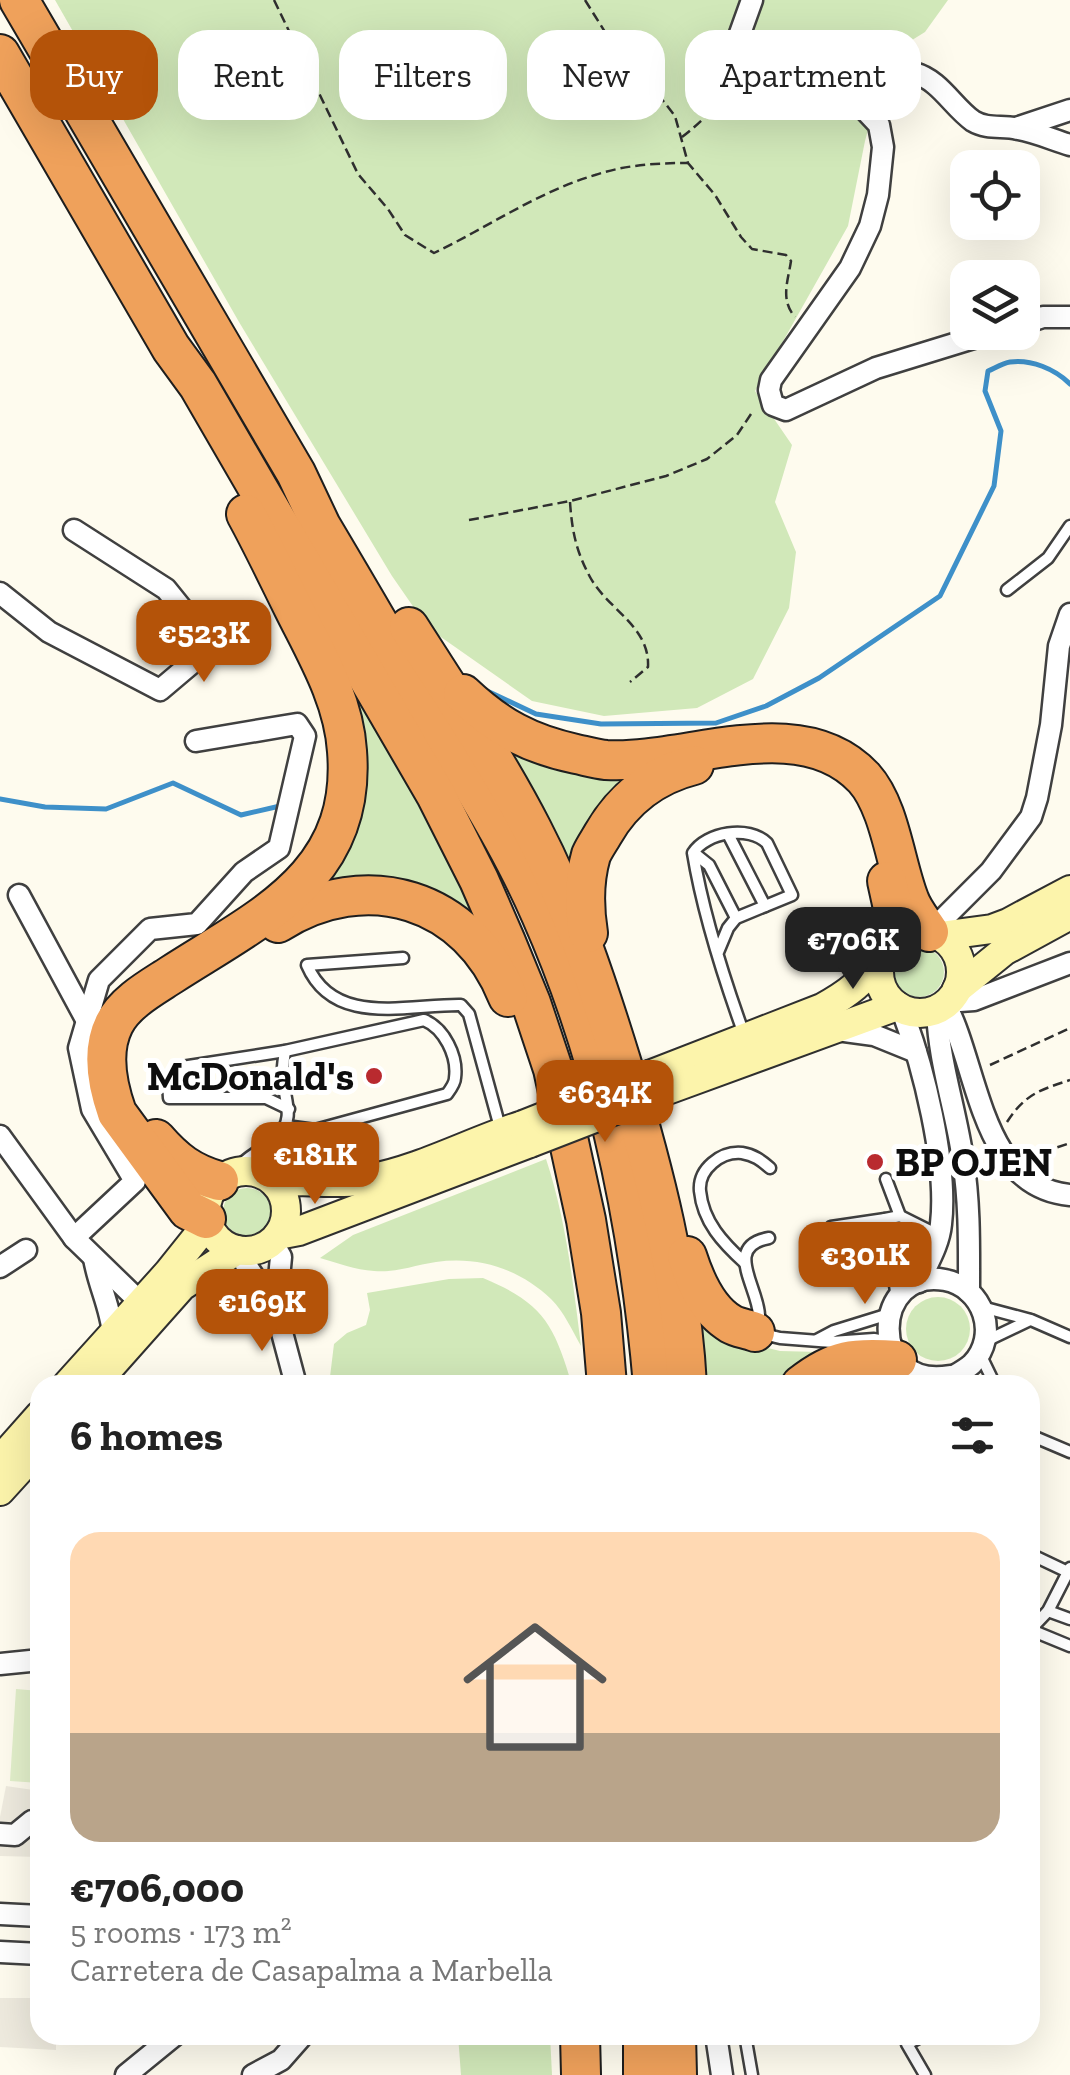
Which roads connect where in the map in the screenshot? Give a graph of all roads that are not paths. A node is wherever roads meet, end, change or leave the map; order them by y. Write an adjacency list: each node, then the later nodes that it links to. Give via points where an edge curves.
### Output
1 (18, 0): 14 (highway)
2 (752, 0): 3 (street)
3 (741, 30)
4 (0, 54): 13 (highway)
5 (921, 75): 8 (street, via 975,122)
6 (1070, 110): 8 (street)
7 (874, 120): 12 (street, via 883,147 870,226 850,268 771,380 773,406 786,410 876,368)
8 (1016, 128): 9 (street)
9 (1070, 145)
10 (1070, 317): 11 (street)
11 (1040, 319)
12 (950, 345)
13 (171, 348): 47 (highway, via 472,865 531,1003); 56 (highway, via 182,395 324,670 348,749 345,808 320,863 270,910 139,996 110,1037 107,1075 118,1113 188,1210)
14 (296, 473): 20 (highway, via 340,518); 83 (highway, via 510,850 568,983 628,1194)
15 (1070, 526): 17 (lane, via 1048,558)
16 (74, 530): 18 (street, via 166,589 212,646 160,690 49,632)
17 (1007, 590)
18 (0, 593)
19 (1070, 614): 29 (street, via 1030,818 991,870)
20 (434, 666): 29 (highway, via 513,734 549,748 606,760 788,743 850,765 879,802); 33 (highway, via 532,830)
21 (196, 740): 36 (street, via 297,724 305,736 280,848 244,872 196,924 150,929 99,980)
22 (728, 834): 23 (lane, via 699,843); 26 (lane); 26 (lane, via 754,834 768,843 792,896)
23 (694, 853): 28 (lane, via 709,864); 30 (lane)
24 (1070, 890): 29 (main road, via 992,929)
25 (19, 895): 36 (street)
26 (765, 906): 28 (lane)
27 (1070, 915): 34 (main road, via 1004,950)
28 (736, 918): 30 (lane)
29 (915, 939): 33 (highway, via 896,922 862,800 840,774 776,754 688,766 628,800 592,853 585,889); 34 (main road, via 954,950 960,979); 35 (main road, via 879,966 884,992); 38 (main road, via 842,997)
30 (718, 952): 38 (lane)
31 (403, 958): 44 (lane, via 306,964 335,999 363,1008 462,1005)
32 (1070, 963): 34 (street, via 974,1000)
33 (593, 970): 48 (highway)
34 (948, 999): 35 (main road, via 919,1012); 53 (street, via 982,1113 1009,1164 1033,1185); 68 (street, via 939,1048 963,1159)
35 (899, 1007): 37 (main road); 40 (street)
36 (87, 1021): 59 (street, via 79,1048 92,1109 135,1181)
37 (830, 1029): 40 (street, via 874,1035); 41 (main road)
38 (745, 1038): 41 (main road)
39 (285, 1052): 42 (lane); 42 (lane, via 182,1067 168,1082 169,1098 266,1098); 43 (lane, via 424,1020 437,1025 452,1053 456,1080 448,1094 314,1130)
40 (916, 1052): 58 (street, via 938,1154)
41 (656, 1084): 44 (main road, bridge)
42 (289, 1110): 43 (lane)
43 (286, 1126): 46 (lane)
44 (518, 1133): 52 (main road, via 367,1180); 60 (main road)
45 (0, 1136): 59 (street)
46 (275, 1139): 50 (lane); 52 (lane)
47 (568, 1140): 50 (highway, via 506,991 473,941 425,907 360,894 300,909 157,1000 133,1025 121,1070 132,1108 182,1166 197,1175); 82 (highway)
48 (651, 1160): 73 (highway, via 708,1304); 84 (highway, via 681,1304)
49 (770, 1168): 65 (lane, via 736,1153 716,1160 700,1181 707,1218)
50 (226, 1176): 52 (main road, via 246,1170); 56 (main road, via 208,1198)
51 (886, 1180): 54 (lane)
52 (273, 1182): 60 (main road, via 286,1208)
53 (1070, 1195)
54 (900, 1216): 55 (lane); 58 (lane)
55 (885, 1219): 57 (lane); 70 (lane)
56 (207, 1221): 63 (main road, via 217,1238); 69 (main road)
57 (832, 1228)
58 (939, 1236): 67 (street)
59 (74, 1238): 64 (street)
60 (275, 1238): 63 (main road); 71 (street, via 281,1256)
61 (769, 1238): 65 (lane, via 750,1245)
62 (26, 1250): 66 (street)
63 (239, 1250): 71 (street); 80 (main road, via 182,1286)
64 (94, 1258): 69 (street); 74 (street)
65 (746, 1264): 73 (lane, via 759,1315)
66 (0, 1267)
67 (918, 1282): 68 (street, via 950,1281); 70 (street)
68 (975, 1299): 72 (lane); 77 (street, via 986,1330)
69 (140, 1303): 74 (main road)
70 (894, 1306): 76 (lane); 78 (street, via 887,1328)
71 (276, 1310): 81 (street)
72 (1031, 1320): 75 (lane); 77 (lane)
73 (755, 1332): 76 (lane)
74 (113, 1334): 79 (main road)
75 (1070, 1337)
76 (817, 1340): 78 (lane, via 874,1339)
77 (982, 1348): 86 (street); 87 (lane)
78 (901, 1365): 85 (highway, via 850,1359)
79 (76, 1375)
80 (103, 1375)
81 (293, 1375)
82 (606, 1375)
83 (652, 1375)
84 (686, 1375)
85 (816, 1375)
86 (959, 1375)
87 (991, 1375)
88 (30, 1427): 92 (main road)
89 (1040, 1439): 90 (lane)
90 (1070, 1452)
91 (30, 1458): 93 (main road)
92 (0, 1460)
93 (0, 1490)
94 (1040, 1558): 95 (lane)
95 (1069, 1570): 96 (lane)
96 (1048, 1610): 97 (lane); 98 (lane)
97 (1040, 1619)
98 (1070, 1620)
99 (1040, 1634): 100 (lane)
100 (1070, 1646)
101 (30, 1661): 102 (street)
102 (0, 1664)
103 (30, 1823): 104 (street, via 15,1835)
104 (0, 1834)
105 (0, 1914): 106 (street)
106 (30, 1916)
107 (0, 1952): 108 (street)
108 (30, 1954)
109 (163, 2045): 117 (street)
110 (293, 2045): 118 (street)
111 (580, 2045): 119 (highway)
112 (643, 2045): 120 (highway)
113 (676, 2045): 121 (highway)
114 (718, 2045): 122 (street)
115 (747, 2045): 123 (lane)
116 (908, 2045): 124 (lane)
117 (126, 2075)
118 (253, 2075)
119 (581, 2075)
120 (643, 2075)
121 (677, 2075)
122 (722, 2075)
123 (752, 2075)
124 (925, 2075)

